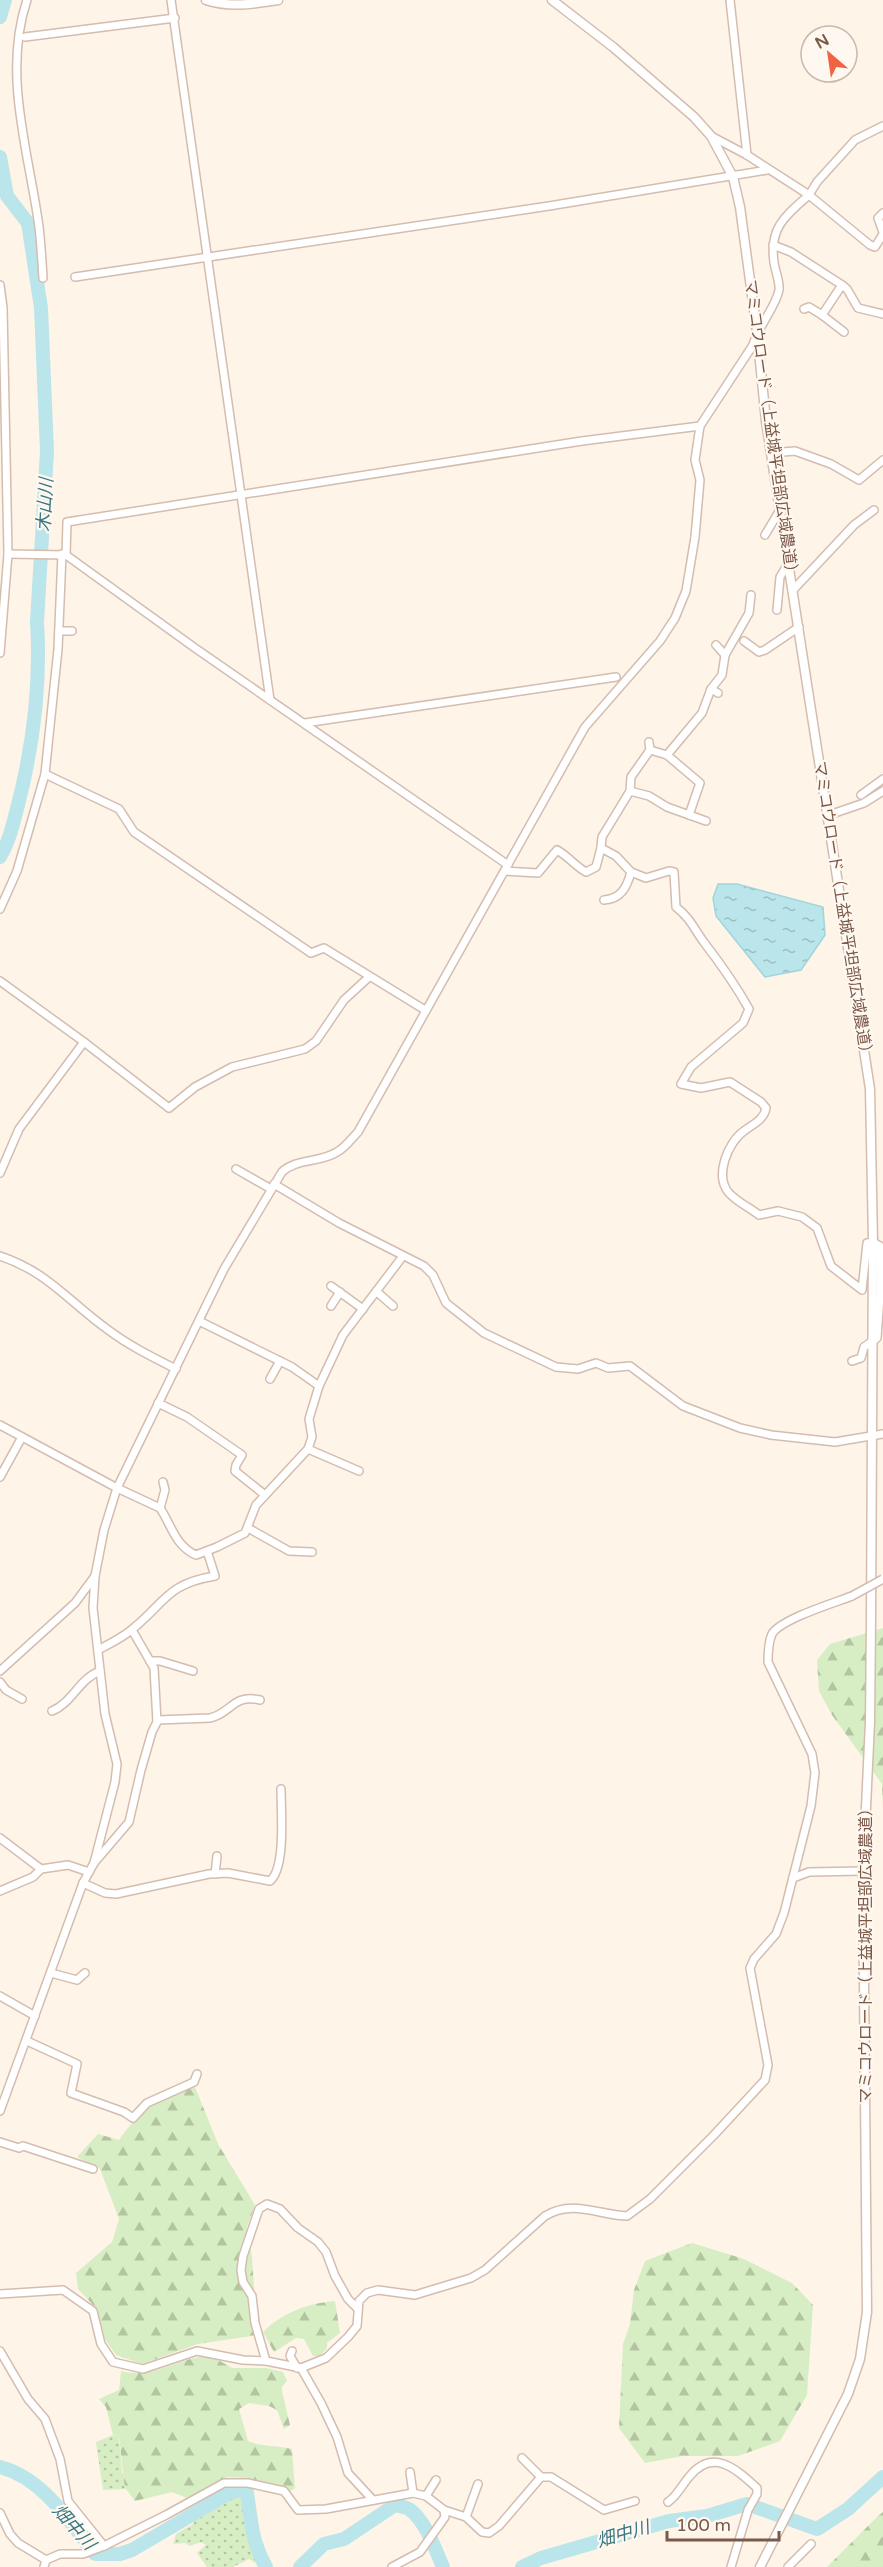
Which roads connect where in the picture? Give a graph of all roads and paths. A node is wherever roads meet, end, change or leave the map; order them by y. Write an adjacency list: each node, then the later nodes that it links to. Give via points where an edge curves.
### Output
1 (27, 0): 20 (street, via 15,69)
2 (171, 0): 7 (street)
3 (206, 0): 4 (street, via 242,5)
4 (278, 0)
5 (552, 0): 10 (street, マミコウロード（上益城平坦部広域農道）, via 613,47)
6 (730, 0): 11 (street)
7 (175, 18): 8 (street); 18 (street)
8 (25, 37)
9 (883, 126): 14 (street, via 855,140)
10 (711, 136): 11 (street); 13 (street, マミコウロード（上益城平坦部広域農道）)
11 (747, 156): 12 (street)
12 (767, 170): 13 (street); 14 (street)
13 (733, 177): 18 (street); 26 (street, マミコウロード（上益城平坦部広域農道）)
14 (809, 195): 16 (street, via 870,245 875,247); 17 (street, via 784,218 773,237)
15 (883, 213): 16 (street, via 878,218)
16 (883, 233)
17 (773, 246): 22 (street, via 791,252); 26 (street, via 779,288)
18 (208, 258): 19 (street); 31 (street)
19 (75, 277)
20 (43, 278)
21 (0, 285): 35 (street)
22 (842, 285): 24 (street, via 858,308); 25 (street)
23 (804, 309): 25 (street, via 809,307)
24 (883, 314)
25 (822, 315): 27 (street)
26 (757, 332): 28 (street, via 753,345); 29 (street, マミコウロード（上益城平坦部広域農道）)
27 (844, 332)
28 (700, 426): 31 (street); 61 (street, via 695,460 700,480 695,537 686,591 675,618 660,641 585,727)
29 (771, 453): 30 (street, via 795,451 831,464 859,480); 32 (street, マミコウロード（上益城平坦部広域農道）)
30 (883, 460)
31 (242, 493): 36 (street, via 67,522); 49 (street)
32 (780, 510): 34 (street); 37 (street, マミコウロード（上益城平坦部広域農道）)
33 (874, 510): 38 (street, via 854,525)
34 (765, 535)
35 (8, 554): 36 (street); 46 (street)
36 (64, 555): 43 (street); 49 (street)
37 (789, 562): 38 (street, マミコウロード（上益城平坦部広域農道）); 40 (street, via 780,577)
38 (793, 590): 41 (street, マミコウロード（上益城平坦部広域農道）)
39 (751, 594): 47 (street, via 749,613)
40 (777, 610)
41 (799, 627): 44 (street, via 759,652); 58 (street, マミコウロード（上益城平坦部広域農道）)
42 (72, 631): 43 (street)
43 (59, 632): 52 (street)
44 (744, 641)
45 (716, 645): 47 (street)
46 (0, 653)
47 (725, 656): 51 (street, via 715,691)
48 (616, 677): 50 (street)
49 (270, 700): 50 (street)
50 (305, 723): 61 (street)
51 (667, 755): 54 (street, via 650,746 631,777); 57 (street, via 700,783)
52 (45, 774): 64 (street, via 17,871); 65 (street, via 118,809 134,832 311,952 324,948)
53 (883, 779): 56 (street)
54 (630, 791): 57 (street); 60 (street, via 602,837)
55 (883, 791): 58 (street, via 864,803)
56 (861, 795)
57 (689, 815): 59 (street)
58 (829, 815): 72 (street, マミコウロード（上益城平坦部広域農道）, via 870,1089)
59 (706, 821)
60 (601, 848): 61 (street, via 596,867 586,872 555,846 538,873); 62 (street, via 616,856)
61 (506, 868): 67 (street)
62 (631, 873): 63 (street, via 620,895); 72 (street, via 646,878 674,872 676,907 690,918 748,1009 743,1023 691,1067 681,1084 701,1088 730,1082 766,1108 760,1120 741,1133 727,1151 723,1174 727,1190 759,1215 778,1211 802,1217 817,1228 831,1266 862,1290 867,1243)
63 (604, 900)
64 (0, 909)
65 (369, 976): 67 (street); 68 (street, via 305,1049 232,1068 195,1087 169,1108)
66 (0, 981): 68 (street)
67 (425, 1010): 71 (street, via 358,1132 338,1152 286,1168)
68 (84, 1042): 70 (street, via 19,1129)
69 (236, 1169): 71 (street)
70 (0, 1173)
71 (273, 1187): 74 (street); 82 (street, via 224,1269)
72 (873, 1242): 78 (street, via 880,1246); 83 (street, マミコウロード（上益城平坦部広域農道）)
73 (0, 1256): 86 (street, via 33,1269 106,1329)
74 (403, 1257): 77 (street); 93 (street, via 424,1266 433,1275 446,1304 483,1333 556,1367 578,1369 596,1363 608,1368 630,1366 683,1406 740,1428 771,1435 835,1442)
75 (331, 1286): 76 (street)
76 (339, 1292): 79 (street); 81 (street)
77 (377, 1292): 80 (street); 81 (street)
78 (882, 1296): 83 (street, via 877,1338)
79 (331, 1306)
80 (393, 1306)
81 (363, 1309): 88 (street, via 343,1335)
82 (199, 1321): 84 (street); 86 (street)
83 (873, 1342): 85 (street, via 864,1347 861,1358); 93 (street, マミコウロード（上益城平坦部広域農道）)
84 (280, 1361): 87 (street); 88 (street)
85 (852, 1361)
86 (176, 1369): 89 (street)
87 (270, 1379)
88 (319, 1386): 94 (street, via 309,1419 312,1437)
89 (158, 1403): 98 (street); 99 (street, via 187,1417 242,1455 235,1471)
90 (0, 1425): 92 (street)
91 (883, 1434): 93 (street)
92 (22, 1437): 96 (street); 98 (street)
93 (872, 1437): 122 (street, マミコウロード（上益城平坦部広域農道）, via 870,1722)
94 (308, 1449): 95 (street); 99 (street)
95 (359, 1471)
96 (0, 1477)
97 (163, 1482): 100 (street)
98 (117, 1488): 100 (street); 104 (street)
99 (265, 1495): 101 (street, via 256,1505)
100 (160, 1508): 102 (street, via 170,1529 191,1552)
101 (248, 1528): 102 (street, via 240,1537); 103 (street, via 289,1551)
102 (207, 1551): 106 (street, via 216,1576 182,1584)
103 (312, 1552)
104 (94, 1576): 107 (street); 109 (street, via 75,1603)
105 (883, 1580): 125 (street, bridge, via 782,1624 772,1634 768,1647 771,1669 812,1754 815,1773)
106 (132, 1629): 107 (street); 108 (street)
107 (98, 1650): 110 (street)
108 (150, 1661): 111 (street); 116 (street, via 154,1668)
109 (0, 1671)
110 (100, 1671): 115 (street); 120 (street, via 117,1764)
111 (193, 1671)
112 (0, 1682): 113 (street)
113 (22, 1699)
114 (260, 1700): 116 (street, via 240,1699 218,1717)
115 (52, 1712)
116 (157, 1720): 120 (street, via 129,1822)
117 (281, 1789): 124 (street, via 278,1874 268,1882)
118 (0, 1838): 121 (street)
119 (217, 1856): 124 (street)
120 (94, 1863): 123 (street)
121 (41, 1869): 123 (street, via 68,1865); 127 (street, via 33,1877)
122 (863, 1871): 125 (street, via 809,1872); 161 (street, マミコウロード（上益城平坦部広域農道）, via 867,2312 860,2359 848,2394)
123 (89, 1872): 126 (street)
124 (215, 1874): 126 (street, via 116,1894)
125 (793, 1878): 138 (street, via 776,1934 753,1959 750,1968 768,2065 765,2080 650,2199 627,2216 591,2208 555,2210 471,2278 415,2295 378,2290 367,2293)
126 (82, 1883): 128 (street)
127 (0, 1891)
128 (51, 1973): 129 (street, via 77,1980); 131 (street)
129 (85, 1973)
130 (0, 1996): 131 (street)
131 (35, 2016): 132 (street)
132 (27, 2041): 133 (street, via 77,2064 71,2093 133,2118 147,2103 194,2082); 134 (street)
133 (197, 2074)
134 (0, 2111)
135 (0, 2142): 136 (street)
136 (93, 2169)
137 (0, 2294): 141 (street, via 63,2290 93,2311 105,2351 114,2362 129,2367 143,2369 196,2351)
138 (357, 2308): 141 (street, via 348,2299 318,2242 280,2209 267,2204 259,2209 241,2270 252,2296); 142 (street, via 357,2326 348,2337 326,2358)
139 (0, 2351): 157 (street, via 28,2399 45,2419 60,2459 68,2501)
140 (292, 2351): 142 (street, via 290,2356)
141 (266, 2361): 142 (street)
142 (299, 2368): 150 (street, via 325,2412 348,2473)
143 (522, 2458): 145 (street)
144 (410, 2472): 148 (street)
145 (541, 2477): 151 (street, via 551,2477 604,2510); 155 (street, via 489,2533 482,2532)
146 (436, 2480): 149 (street)
147 (478, 2484): 155 (street)
148 (413, 2493): 149 (street); 150 (street)
149 (426, 2496): 153 (street)
150 (372, 2499): 157 (street, via 326,2509 298,2510 284,2491 248,2483 224,2483)
151 (635, 2501)
152 (668, 2502): 160 (street, via 699,2467 714,2462 726,2464 757,2488)
153 (444, 2510): 155 (street); 159 (street, via 445,2517 420,2552)
154 (0, 2513): 158 (street, via 18,2543)
155 (466, 2517)
156 (812, 2544): 162 (street)
157 (103, 2546): 158 (street, via 83,2554 60,2554)
158 (45, 2563)
159 (392, 2567)
160 (731, 2567)
161 (760, 2567)
162 (788, 2567)

